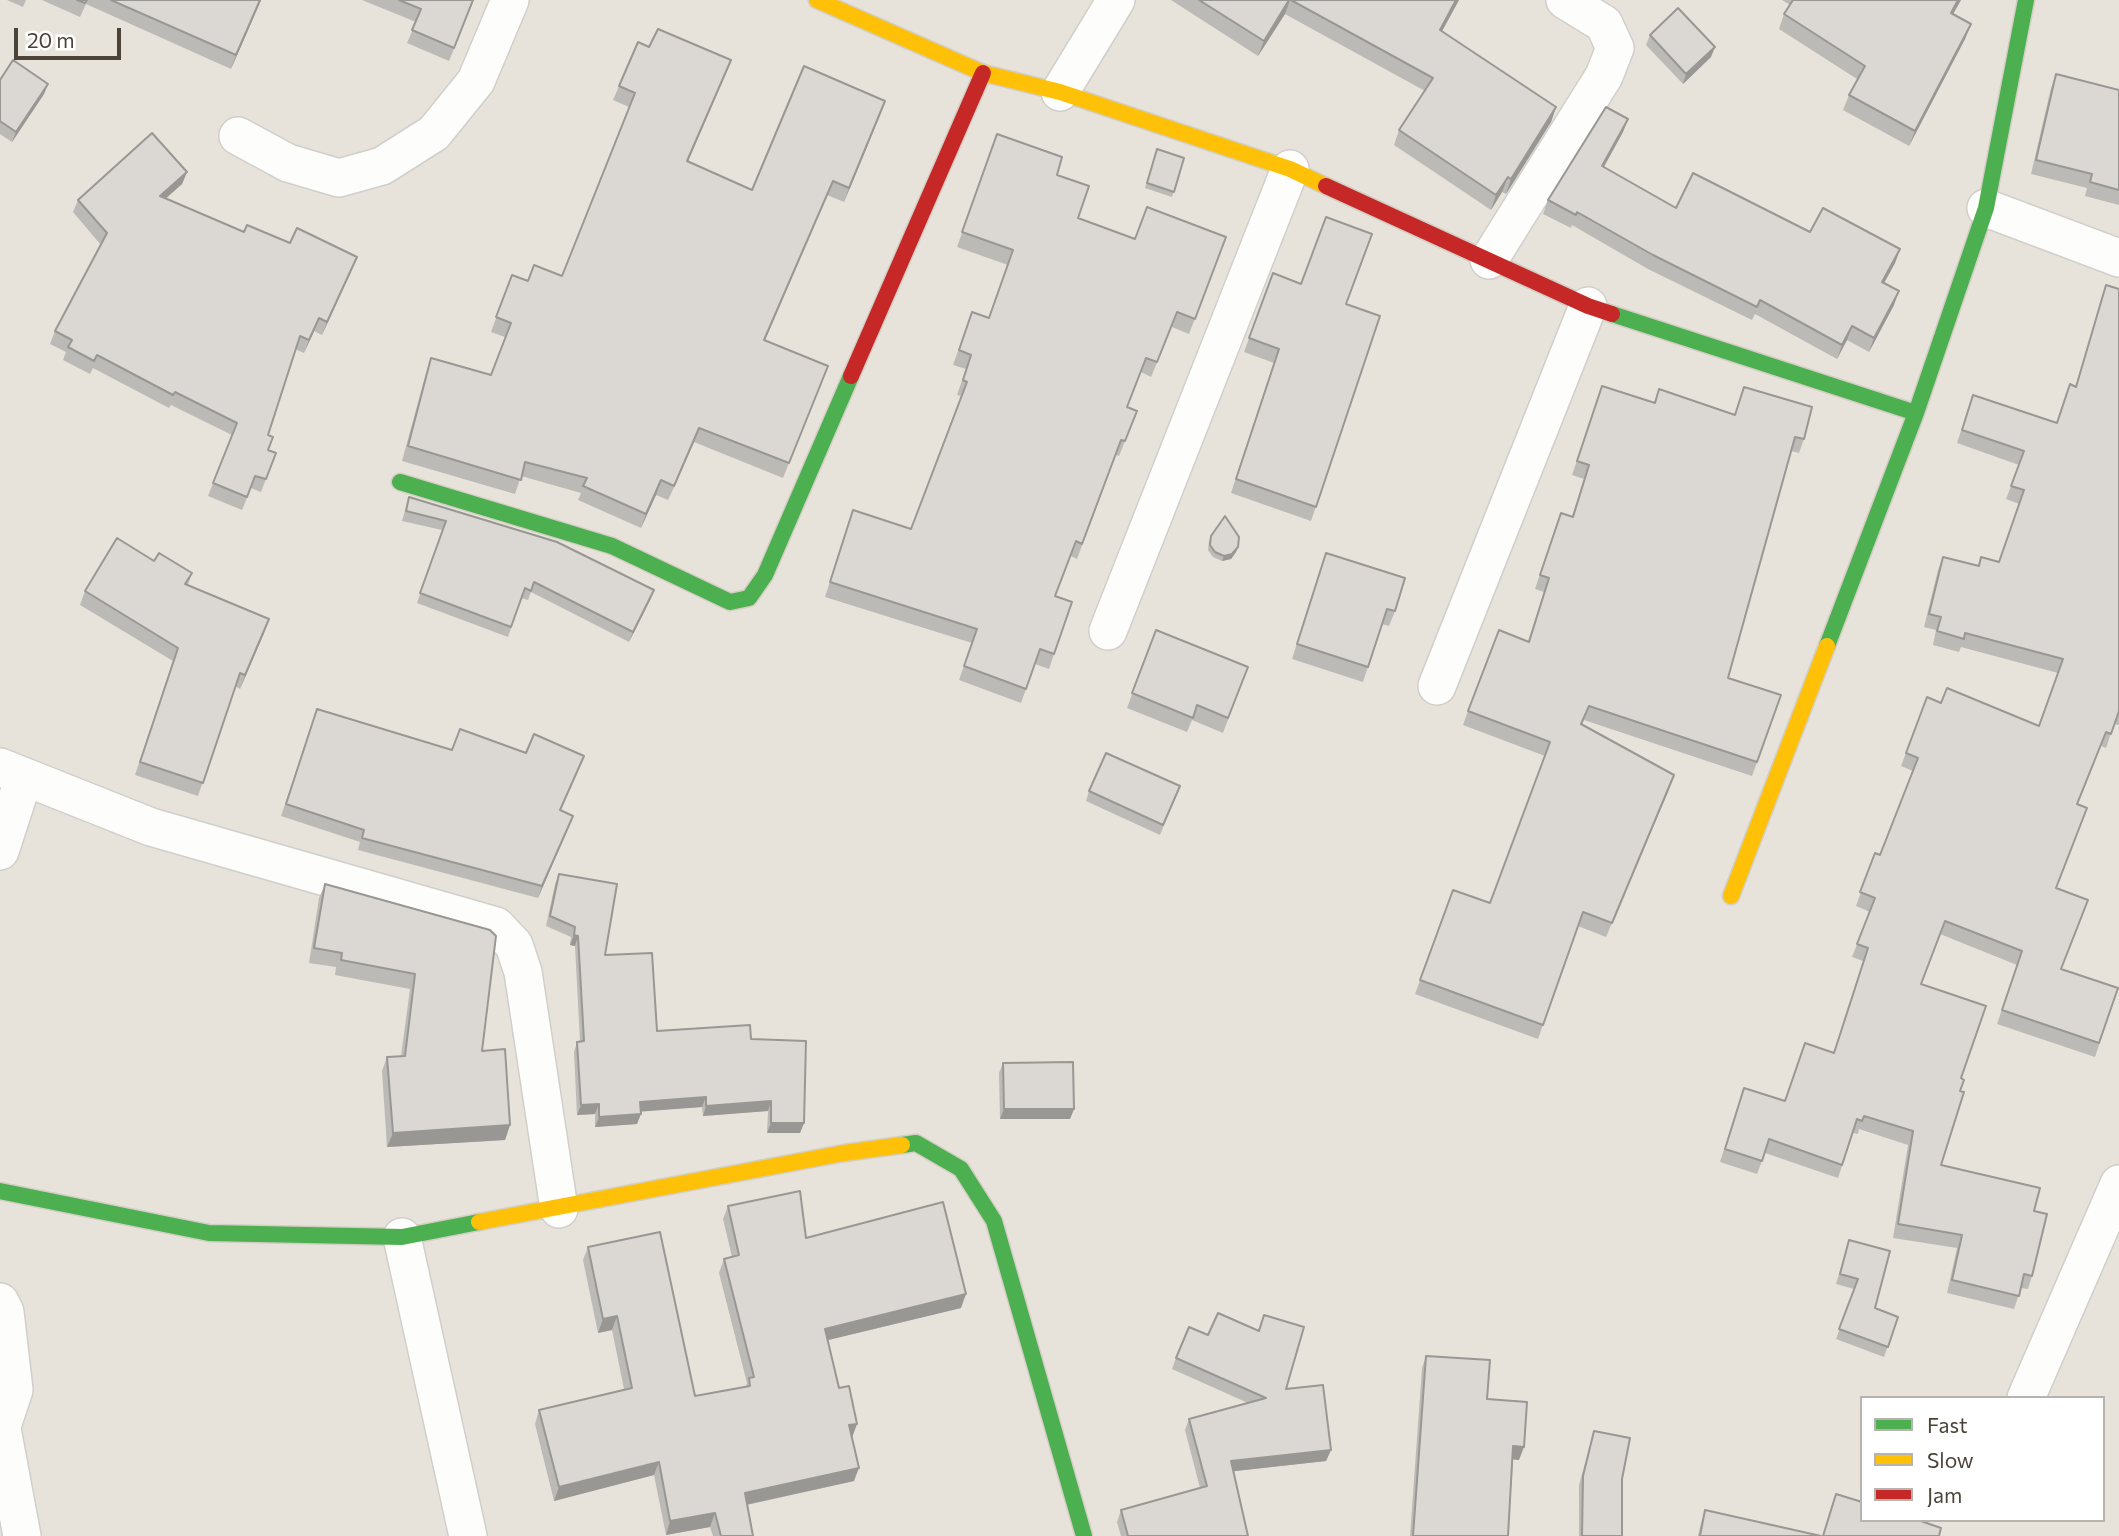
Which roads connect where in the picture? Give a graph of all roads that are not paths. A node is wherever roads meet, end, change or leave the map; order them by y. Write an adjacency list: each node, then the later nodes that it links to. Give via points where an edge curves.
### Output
1 (510, 0): 8 (street, via 476,81 434,133 382,166 339,178 288,163)
2 (817, 0): 6 (street)
3 (1116, 0): 7 (street)
4 (1565, 0): 12 (street, via 1604,24 1615,48 1604,76)
5 (2026, 0): 10 (street)
6 (983, 73): 7 (street); 15 (street, via 765,575 749,598 730,602 612,546)
7 (1060, 92): 9 (street)
8 (238, 136)
9 (1290, 169): 12 (street); 16 (street)
10 (1986, 208): 11 (street); 14 (street)
11 (2119, 258)
12 (1489, 260): 13 (street)
13 (1588, 306): 14 (street); 17 (street)
14 (1916, 413): 20 (street)
15 (400, 482)
16 (1108, 631)
17 (1437, 686)
18 (12, 772): 19 (street); 23 (street, via 151,827 496,926 514,945 523,972)
19 (0, 851)
20 (1731, 897)
21 (2119, 1184): 26 (street)
22 (0, 1191): 24 (street, via 209,1233)
23 (559, 1209): 24 (street); 30 (street, via 916,1143 961,1170 994,1221)
24 (402, 1237): 29 (street)
25 (0, 1302): 27 (street, via 14,1390)
26 (2027, 1396)
27 (1, 1430): 28 (street)
28 (22, 1536)
29 (468, 1536)
30 (1084, 1536)

